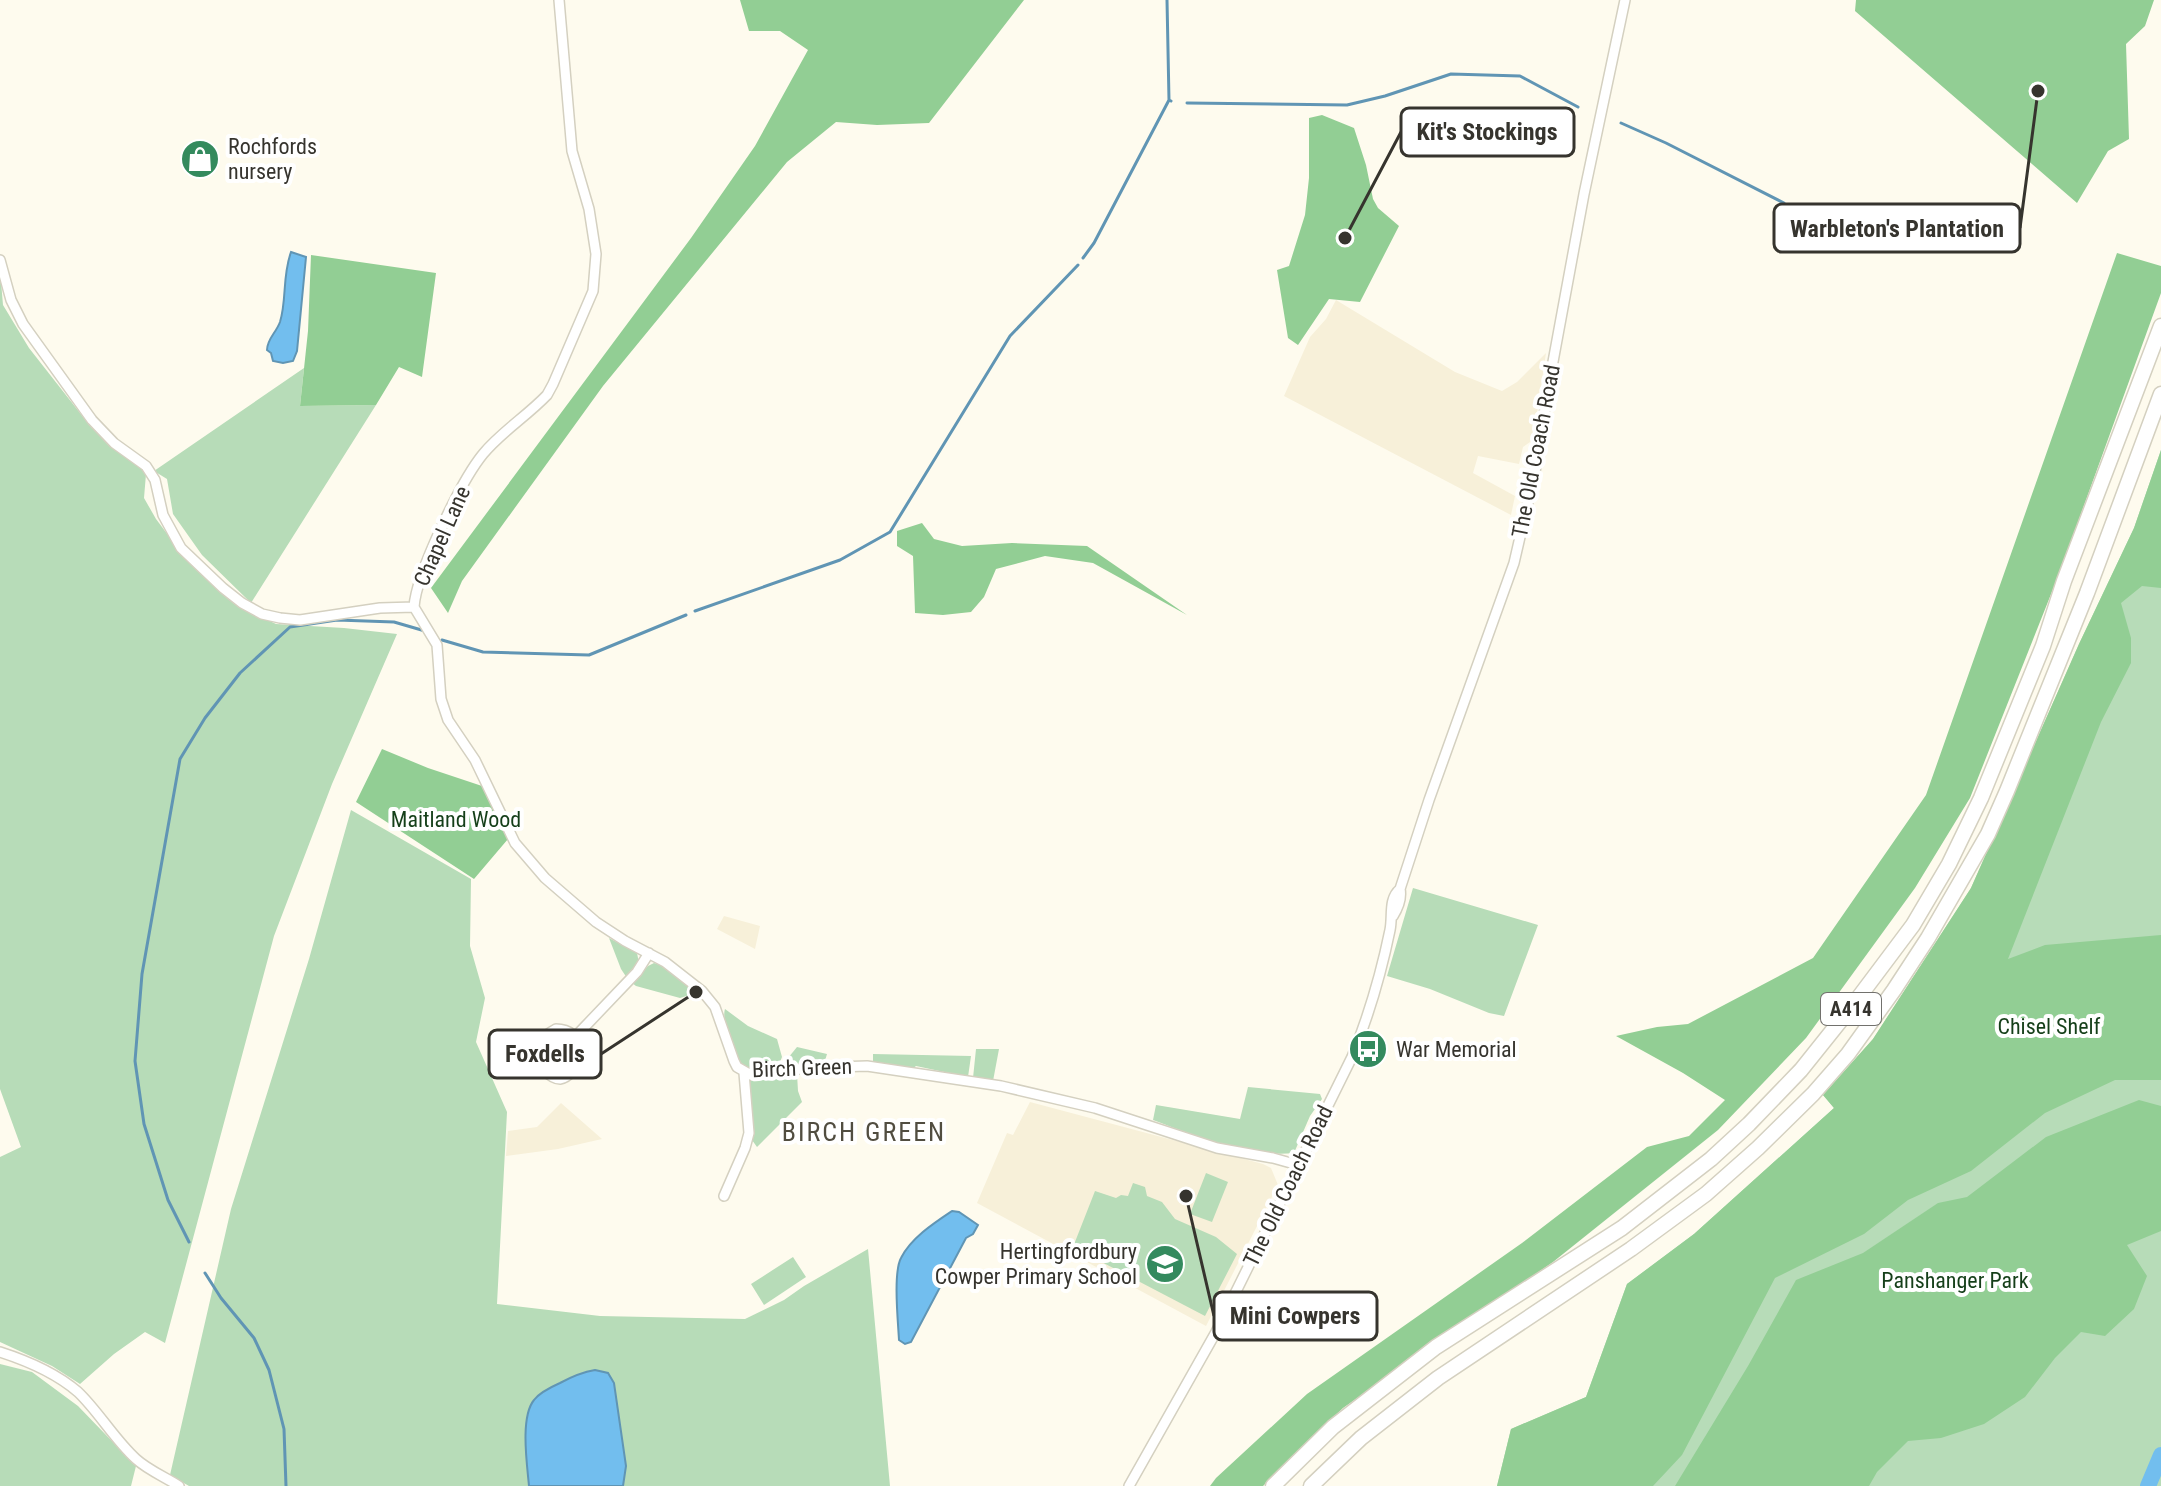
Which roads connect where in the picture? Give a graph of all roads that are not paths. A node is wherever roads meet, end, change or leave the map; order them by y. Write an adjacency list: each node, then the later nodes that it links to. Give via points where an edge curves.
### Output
1 (559, 0): 6 (street, Chapel Lane, via 572,151 596,254 593,291 547,395 472,469 425,567)
2 (1625, 0): 10 (street, The Old Coach Road, via 1514,563 1400,889 1365,1025)
3 (0, 260): 6 (street, Chapel Lane, via 23,324 92,420 146,466 181,548 223,588 262,614 300,620)
4 (2161, 326): 15 (highway, A414, via 1981,798 1913,925 1861,996 1801,1070 1711,1159 1622,1228 1436,1347 1333,1427)
5 (2161, 394): 16 (highway, A414, via 2082,607 1988,834 1928,938 1848,1054 1706,1194 1438,1378 1373,1428)
6 (414, 607): 7 (street, Birch Green, via 437,645 448,720 475,760 515,843 545,878 596,922)
7 (649, 953): 8 (street); 9 (street, Birch Green, via 690,980 715,1007 734,1061)
8 (575, 1037): 8 (street, via 584,1047 581,1062 568,1076 551,1076 536,1060 538,1045 556,1029)
9 (744, 1073): 10 (street, Birch Green, via 867,1066 1001,1086 1095,1108 1217,1148); 11 (street, via 749,1133)
10 (1298, 1165): 14 (street, The Old Coach Road, via 1216,1332)
11 (724, 1196)
12 (0, 1352): 13 (street, via 37,1366 79,1393 138,1462)
13 (179, 1486)
14 (1129, 1486)
15 (1273, 1486)
16 (1311, 1486)

